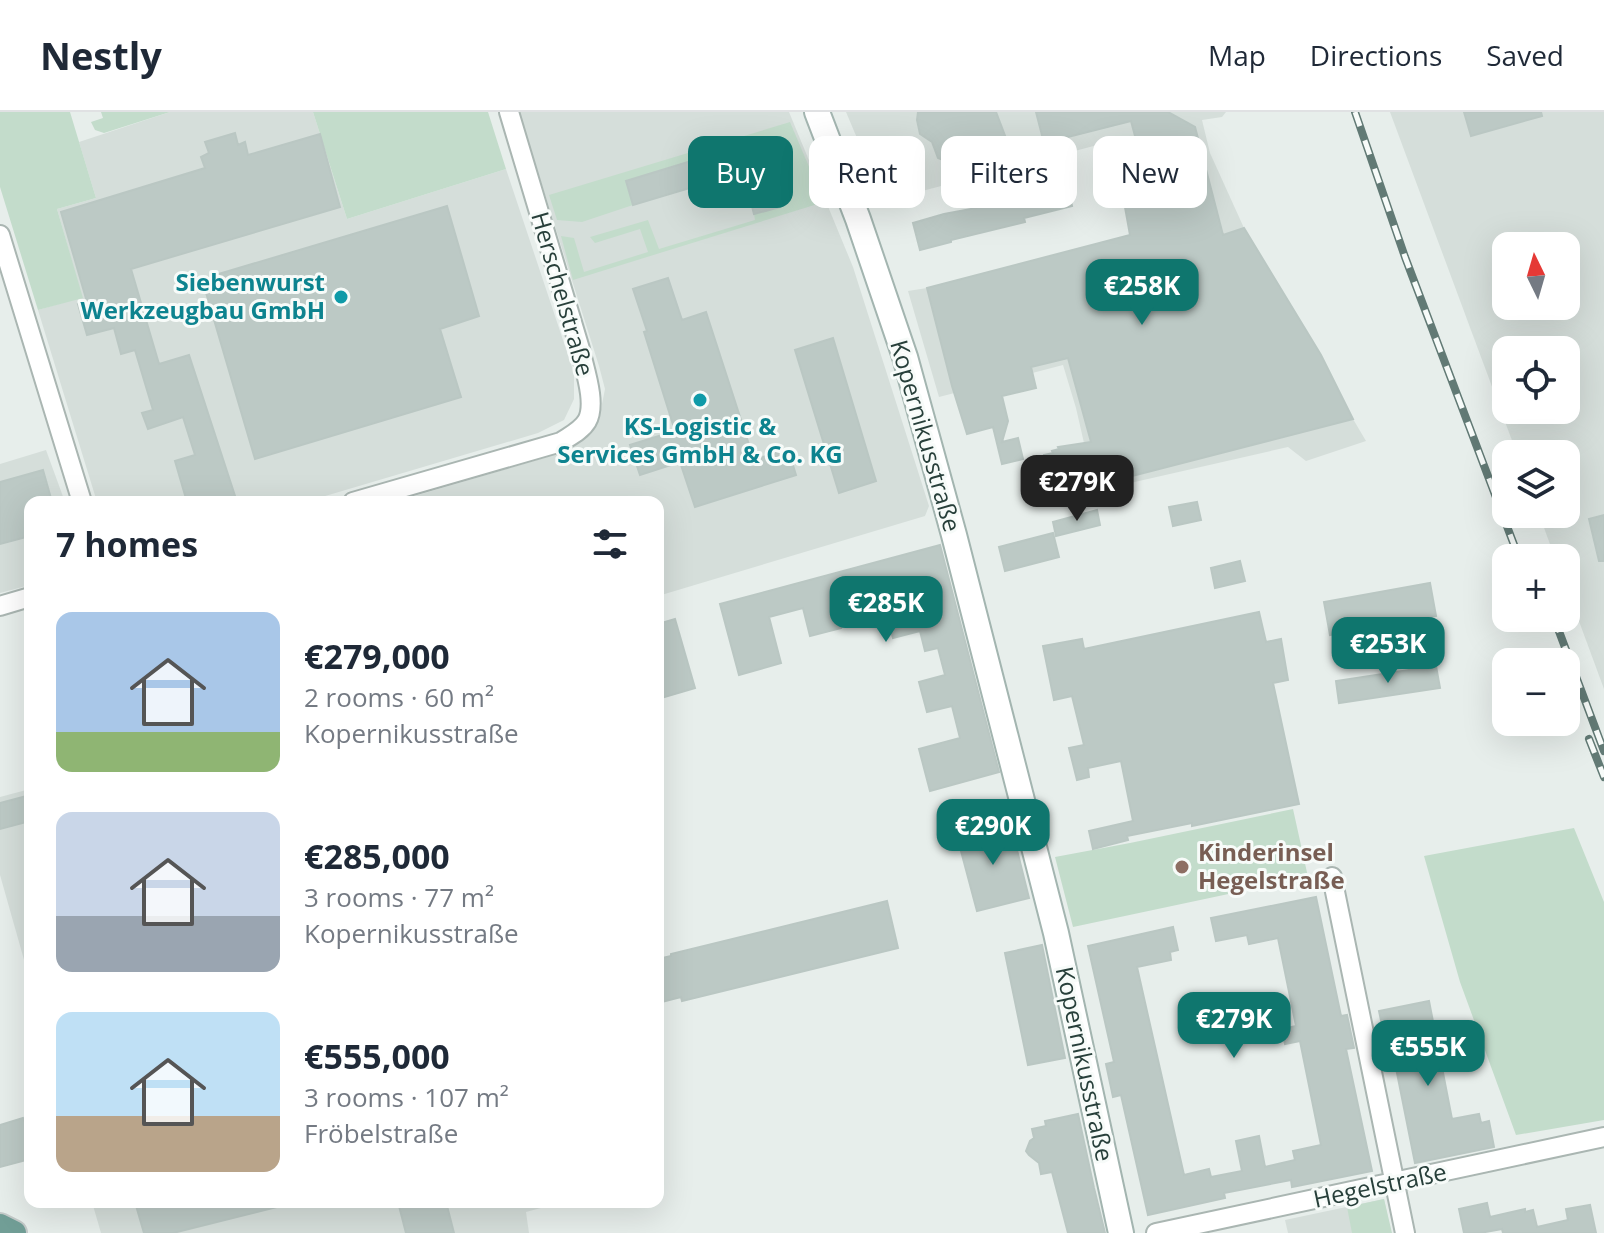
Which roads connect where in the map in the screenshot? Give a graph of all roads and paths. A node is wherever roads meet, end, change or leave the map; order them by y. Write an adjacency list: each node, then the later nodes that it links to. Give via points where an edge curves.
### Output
1 (509, 112): 5 (street, Herschelstraße, via 580,349 589,388 587,420 561,442)
2 (817, 112): 13 (street, Kopernikusstraße, via 905,357 954,535 1056,933)
3 (0, 235): 4 (street)
4 (80, 496)
5 (374, 496)
6 (24, 599): 7 (street)
7 (0, 606)
8 (1332, 877): 10 (street)
9 (1604, 1137): 10 (street, Hegelstraße)
10 (1394, 1183): 14 (street, Hegelstraße); 15 (street)
11 (0, 1226): 12 (main road)
12 (14, 1233)
13 (1121, 1233)
14 (1156, 1233)
15 (1405, 1233)

